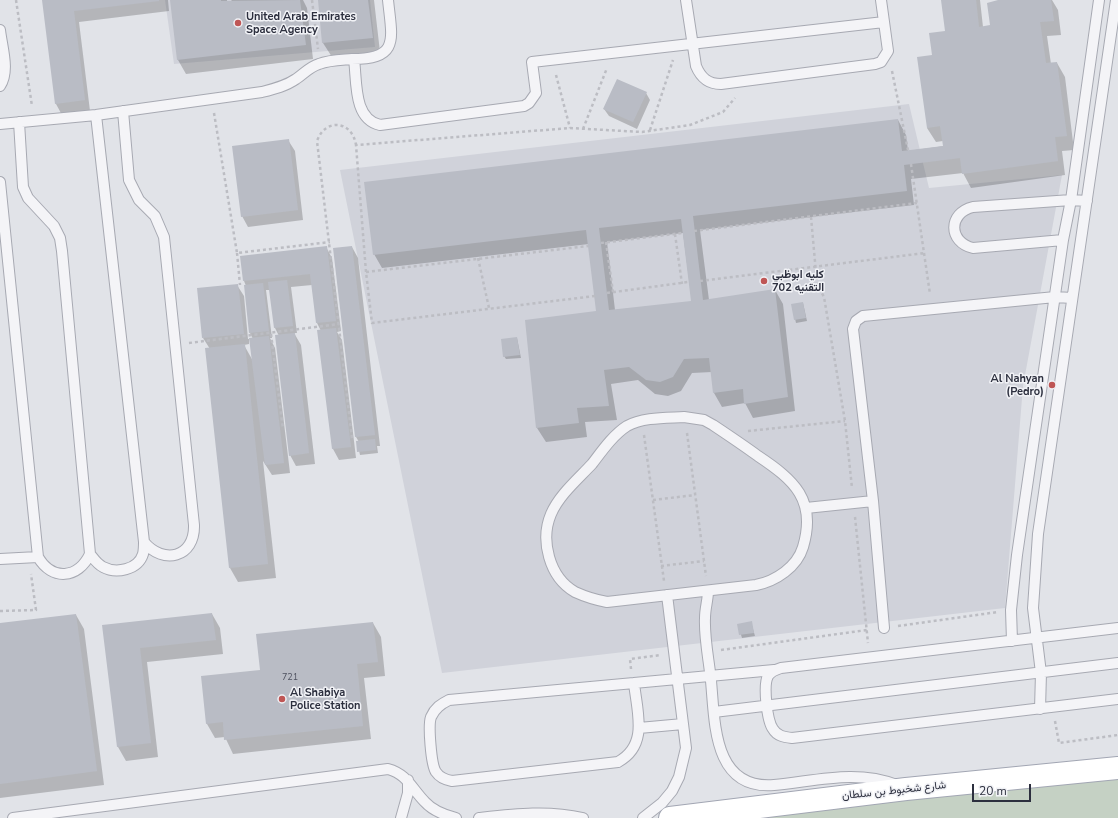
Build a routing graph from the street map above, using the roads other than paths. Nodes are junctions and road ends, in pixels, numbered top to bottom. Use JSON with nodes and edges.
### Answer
{"nodes":[{"id":1,"x":388,"y":0,"type":"edge"},
{"id":2,"x":686,"y":0,"type":"edge"},
{"id":3,"x":881,"y":0,"type":"edge"},
{"id":4,"x":1099,"y":0,"type":"edge"},
{"id":5,"x":1116,"y":0,"type":"edge"},
{"id":6,"x":884,"y":22,"type":"junction"},
{"id":7,"x":0,"y":30,"type":"edge"},
{"id":8,"x":693,"y":44,"type":"junction"},
{"id":9,"x":1093,"y":44,"type":"junction"},
{"id":10,"x":1110,"y":45,"type":"junction"},
{"id":11,"x":354,"y":60,"type":"junction"},
{"id":12,"x":0,"y":86,"type":"edge"},
{"id":13,"x":123,"y":110,"type":"junction"},
{"id":14,"x":96,"y":115,"type":"junction"},
{"id":15,"x":19,"y":122,"type":"junction"},
{"id":16,"x":0,"y":124,"type":"edge"},
{"id":17,"x":0,"y":183,"type":"edge"},
{"id":18,"x":1071,"y":200,"type":"junction"},
{"id":19,"x":1087,"y":201,"type":"junction"},
{"id":20,"x":1063,"y":240,"type":"junction"},
{"id":21,"x":1055,"y":297,"type":"junction"},
{"id":22,"x":1072,"y":298,"type":"junction"},
{"id":23,"x":873,"y":501,"type":"junction"},
{"id":24,"x":806,"y":508,"type":"junction"},
{"id":25,"x":1020,"y":532,"type":"junction"},
{"id":26,"x":1038,"y":534,"type":"junction"},
{"id":27,"x":144,"y":542,"type":"junction"},
{"id":28,"x":90,"y":554,"type":"junction"},
{"id":29,"x":34,"y":557,"type":"junction"},
{"id":30,"x":0,"y":559,"type":"edge"},
{"id":31,"x":708,"y":590,"type":"junction"},
{"id":32,"x":667,"y":595,"type":"junction"},
{"id":33,"x":884,"y":628,"type":"road end"},
{"id":34,"x":1118,"y":628,"type":"edge"},
{"id":35,"x":1035,"y":638,"type":"junction"},
{"id":36,"x":1012,"y":641,"type":"junction"},
{"id":37,"x":1118,"y":663,"type":"edge"},
{"id":38,"x":774,"y":670,"type":"junction"},
{"id":39,"x":1041,"y":673,"type":"junction"},
{"id":40,"x":710,"y":676,"type":"junction"},
{"id":41,"x":677,"y":679,"type":"junction"},
{"id":42,"x":634,"y":683,"type":"junction"},
{"id":43,"x":1118,"y":699,"type":"edge"},
{"id":44,"x":768,"y":706,"type":"junction"},
{"id":45,"x":1040,"y":709,"type":"junction"},
{"id":46,"x":714,"y":712,"type":"junction"},
{"id":47,"x":683,"y":724,"type":"junction"},
{"id":48,"x":639,"y":728,"type":"junction"},
{"id":49,"x":1118,"y":768,"type":"edge"},
{"id":50,"x":408,"y":780,"type":"junction"},
{"id":51,"x":906,"y":789,"type":"junction"},
{"id":52,"x":13,"y":818,"type":"edge"},
{"id":53,"x":401,"y":818,"type":"edge"},
{"id":54,"x":456,"y":818,"type":"edge"},
{"id":55,"x":479,"y":818,"type":"edge"},
{"id":56,"x":583,"y":818,"type":"edge"},
{"id":57,"x":643,"y":818,"type":"edge"},
{"id":58,"x":670,"y":818,"type":"edge"}],
"edges":[{"from":1,"to":11,"type":"lane"},
{"from":2,"to":8,"type":"lane"},
{"from":3,"to":6,"type":"lane"},
{"from":4,"to":9,"type":"lane"},
{"from":5,"to":10,"type":"lane"},
{"from":6,"to":8,"type":"lane"},
{"from":6,"to":8,"type":"lane"},
{"from":7,"to":12,"type":"lane"},
{"from":8,"to":11,"type":"lane"},
{"from":9,"to":10,"type":"lane"},
{"from":9,"to":18,"type":"lane"},
{"from":10,"to":19,"type":"lane"},
{"from":11,"to":13,"type":"lane"},
{"from":13,"to":14,"type":"lane"},
{"from":13,"to":27,"type":"lane"},
{"from":14,"to":15,"type":"lane"},
{"from":14,"to":27,"type":"lane"},
{"from":15,"to":16,"type":"lane"},
{"from":15,"to":28,"type":"lane"},
{"from":17,"to":29,"type":"lane"},
{"from":18,"to":19,"type":"lane"},
{"from":18,"to":20,"type":"lane"},
{"from":18,"to":20,"type":"lane"},
{"from":19,"to":22,"type":"lane"},
{"from":20,"to":21,"type":"lane"},
{"from":21,"to":22,"type":"lane"},
{"from":21,"to":23,"type":"lane"},
{"from":21,"to":25,"type":"lane"},
{"from":22,"to":26,"type":"lane"},
{"from":23,"to":24,"type":"lane"},
{"from":23,"to":33,"type":"lane"},
{"from":24,"to":31,"type":"lane"},
{"from":24,"to":32,"type":"lane"},
{"from":25,"to":26,"type":"lane"},
{"from":25,"to":36,"type":"lane"},
{"from":26,"to":35,"type":"lane"},
{"from":27,"to":28,"type":"lane"},
{"from":28,"to":29,"type":"lane"},
{"from":29,"to":30,"type":"lane"},
{"from":31,"to":32,"type":"lane"},
{"from":31,"to":40,"type":"lane"},
{"from":32,"to":41,"type":"lane"},
{"from":34,"to":35,"type":"lane"},
{"from":35,"to":36,"type":"lane"},
{"from":35,"to":39,"type":"lane"},
{"from":36,"to":38,"type":"lane"},
{"from":37,"to":39,"type":"lane"},
{"from":38,"to":40,"type":"lane"},
{"from":38,"to":44,"type":"lane"},
{"from":39,"to":44,"type":"lane"},
{"from":39,"to":45,"type":"lane"},
{"from":40,"to":41,"type":"lane"},
{"from":40,"to":46,"type":"lane"},
{"from":41,"to":42,"type":"lane"},
{"from":41,"to":47,"type":"lane"},
{"from":42,"to":48,"type":"lane"},
{"from":42,"to":48,"type":"lane"},
{"from":43,"to":45,"type":"lane"},
{"from":44,"to":45,"type":"lane"},
{"from":44,"to":46,"type":"lane"},
{"from":46,"to":51,"type":"lane"},
{"from":47,"to":48,"type":"lane"},
{"from":47,"to":57,"type":"lane"},
{"from":49,"to":51,"type":"main road","name":"شارع شخبوط بن سلطان"},
{"from":50,"to":52,"type":"lane"},
{"from":50,"to":53,"type":"lane"},
{"from":50,"to":54,"type":"lane"},
{"from":51,"to":58,"type":"main road","name":"شارع شخبوط بن سلطان"},
{"from":55,"to":56,"type":"lane"}]}
